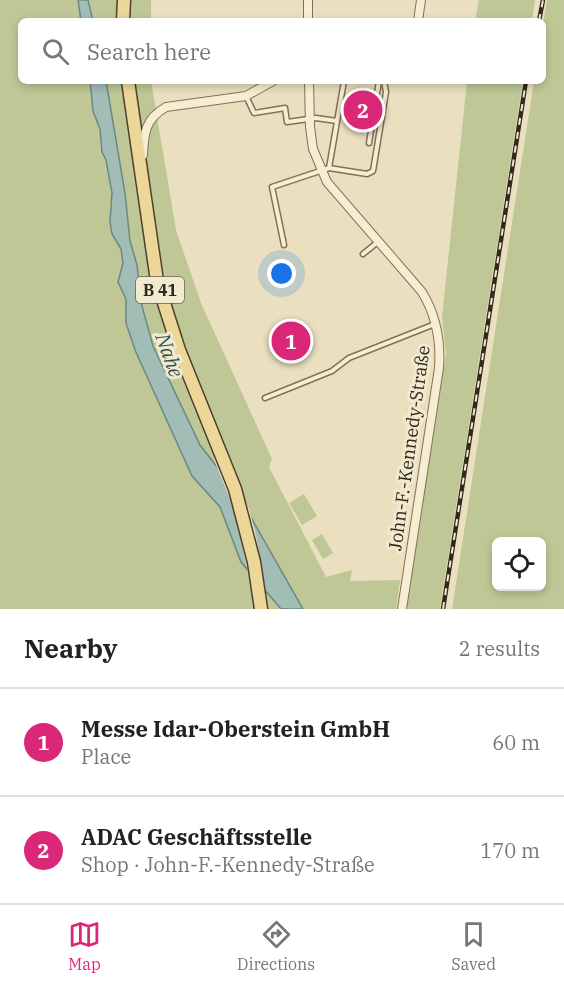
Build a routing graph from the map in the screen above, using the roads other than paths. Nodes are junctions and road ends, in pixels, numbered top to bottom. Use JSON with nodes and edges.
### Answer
{"nodes":[{"id":1,"x":124,"y":0,"type":"edge"},
{"id":2,"x":308,"y":0,"type":"edge"},
{"id":3,"x":421,"y":0,"type":"edge"},
{"id":4,"x":123,"y":18,"type":"edge"},
{"id":5,"x":308,"y":18,"type":"edge"},
{"id":6,"x":418,"y":18,"type":"edge"},
{"id":7,"x":128,"y":84,"type":"edge"},
{"id":8,"x":268,"y":84,"type":"edge"},
{"id":9,"x":309,"y":84,"type":"edge"},
{"id":10,"x":343,"y":84,"type":"edge"},
{"id":11,"x":379,"y":84,"type":"edge"},
{"id":12,"x":385,"y":84,"type":"edge"},
{"id":13,"x":246,"y":96,"type":"junction"},
{"id":14,"x":310,"y":118,"type":"junction"},
{"id":15,"x":337,"y":121,"type":"junction"},
{"id":16,"x":369,"y":143,"type":"dead end"},
{"id":17,"x":326,"y":170,"type":"junction"},
{"id":18,"x":143,"y":189,"type":"junction"},
{"id":19,"x":379,"y":241,"type":"junction"},
{"id":20,"x":284,"y":245,"type":"dead end"},
{"id":21,"x":363,"y":254,"type":"dead end"},
{"id":22,"x":436,"y":324,"type":"junction"},
{"id":23,"x":265,"y":398,"type":"dead end"},
{"id":24,"x":261,"y":606,"type":"edge"},
{"id":25,"x":402,"y":609,"type":"edge"}],
"edges":[{"from":1,"to":4,"type":"main road"},
{"from":2,"to":5,"type":"street"},
{"from":3,"to":6,"type":"street"},
{"from":7,"to":18,"type":"main road","number":"B 41"},
{"from":8,"to":13,"type":"street"},
{"from":9,"to":14,"type":"street","name":"John-F.-Kennedy-Straße"},
{"from":10,"to":15,"type":"lane"},
{"from":11,"to":16,"type":"lane"},
{"from":12,"to":17,"type":"lane"},
{"from":13,"to":14,"type":"lane"},
{"from":13,"to":18,"type":"street"},
{"from":14,"to":15,"type":"lane"},
{"from":14,"to":17,"type":"street","name":"John-F.-Kennedy-Straße"},
{"from":15,"to":17,"type":"lane"},
{"from":17,"to":19,"type":"street","name":"John-F.-Kennedy-Straße"},
{"from":17,"to":20,"type":"lane"},
{"from":18,"to":24,"type":"main road","number":"B 41"},
{"from":19,"to":21,"type":"lane"},
{"from":19,"to":22,"type":"street","name":"John-F.-Kennedy-Straße"},
{"from":22,"to":23,"type":"lane"},
{"from":22,"to":25,"type":"street","name":"John-F.-Kennedy-Straße"}]}
